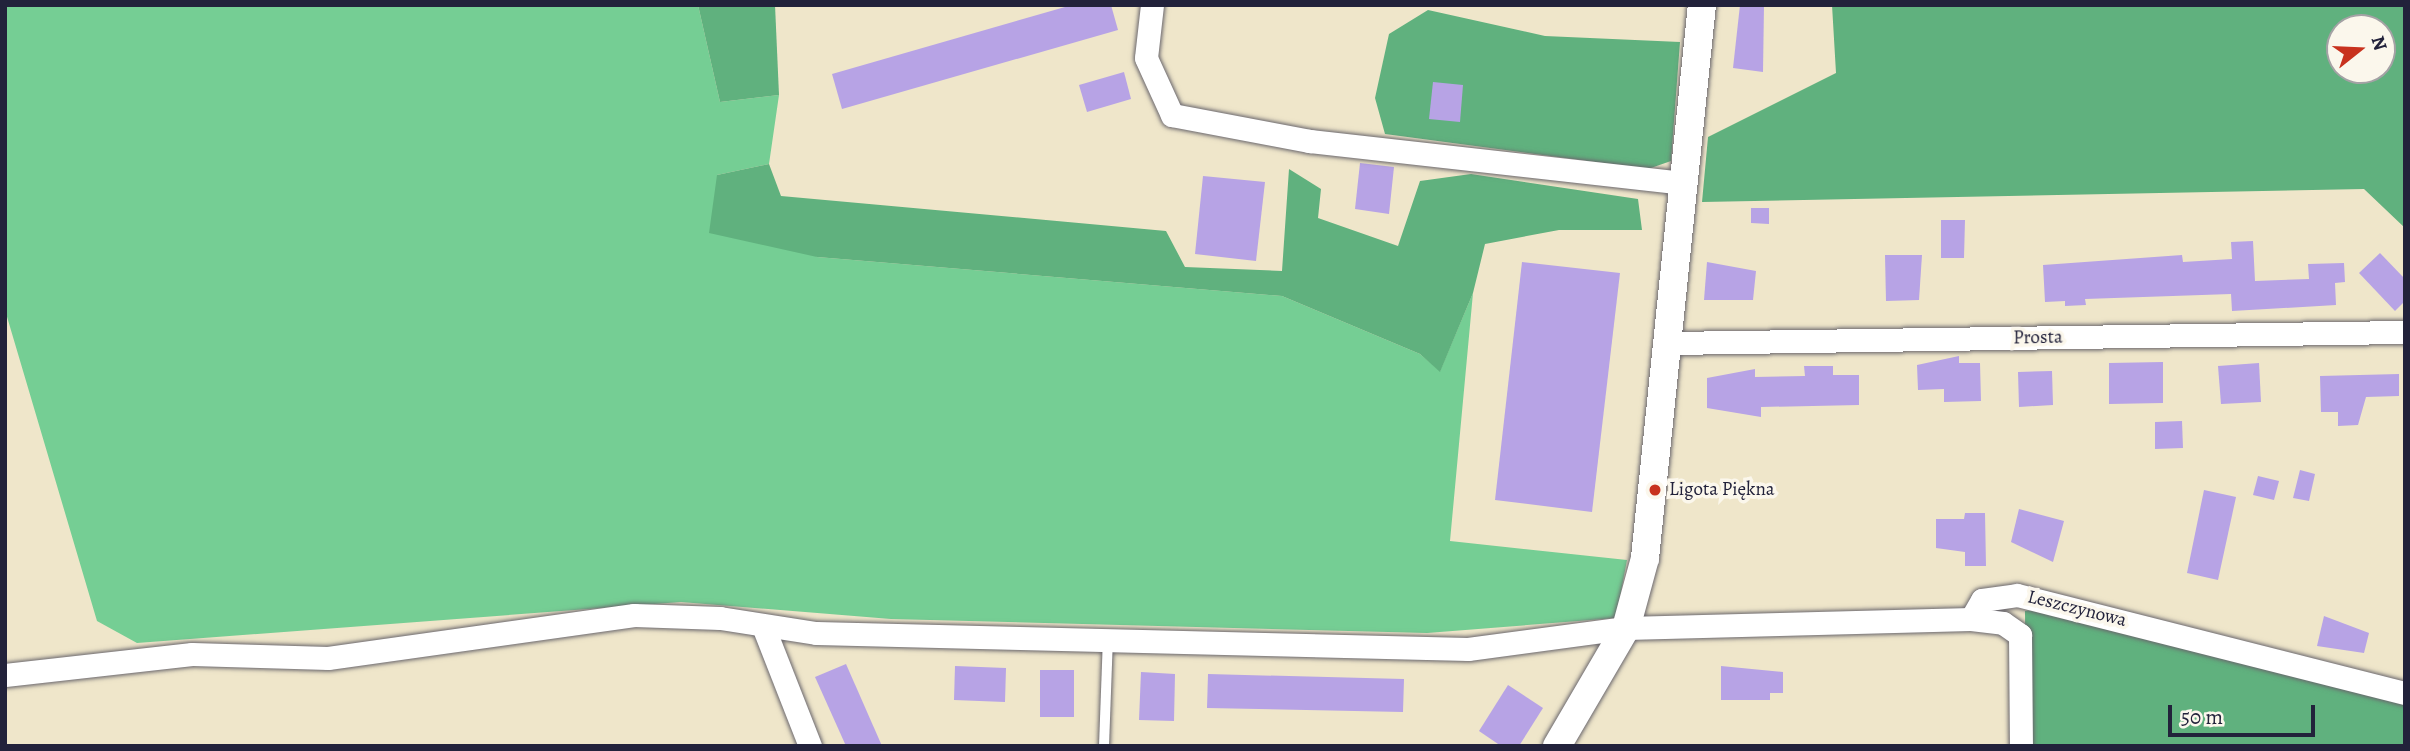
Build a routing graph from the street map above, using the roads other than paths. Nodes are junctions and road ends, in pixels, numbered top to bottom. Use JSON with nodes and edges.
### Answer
{"nodes":[{"id":1,"x":1152,"y":5,"type":"edge"},
{"id":2,"x":1702,"y":5,"type":"edge"},
{"id":3,"x":1685,"y":183,"type":"junction"},
{"id":4,"x":2405,"y":332,"type":"edge"},
{"id":5,"x":1670,"y":344,"type":"junction"},
{"id":6,"x":1971,"y":619,"type":"junction"},
{"id":7,"x":763,"y":625,"type":"junction"},
{"id":8,"x":1626,"y":628,"type":"junction"},
{"id":9,"x":1108,"y":638,"type":"junction"},
{"id":10,"x":5,"y":675,"type":"edge"},
{"id":11,"x":2405,"y":693,"type":"edge"},
{"id":12,"x":810,"y":746,"type":"edge"},
{"id":13,"x":1104,"y":746,"type":"edge"},
{"id":14,"x":1557,"y":746,"type":"edge"},
{"id":15,"x":2021,"y":746,"type":"edge"}],
"edges":[{"from":1,"to":3,"type":"street"},
{"from":2,"to":3,"type":"street"},
{"from":3,"to":5,"type":"street"},
{"from":4,"to":5,"type":"street","name":"Prosta"},
{"from":5,"to":8,"type":"street"},
{"from":6,"to":8,"type":"street"},
{"from":6,"to":11,"type":"street","name":"Leszczynowa"},
{"from":6,"to":15,"type":"street"},
{"from":7,"to":9,"type":"street"},
{"from":7,"to":10,"type":"street"},
{"from":7,"to":12,"type":"street"},
{"from":8,"to":9,"type":"street"},
{"from":8,"to":14,"type":"street"},
{"from":9,"to":13,"type":"lane"}]}
